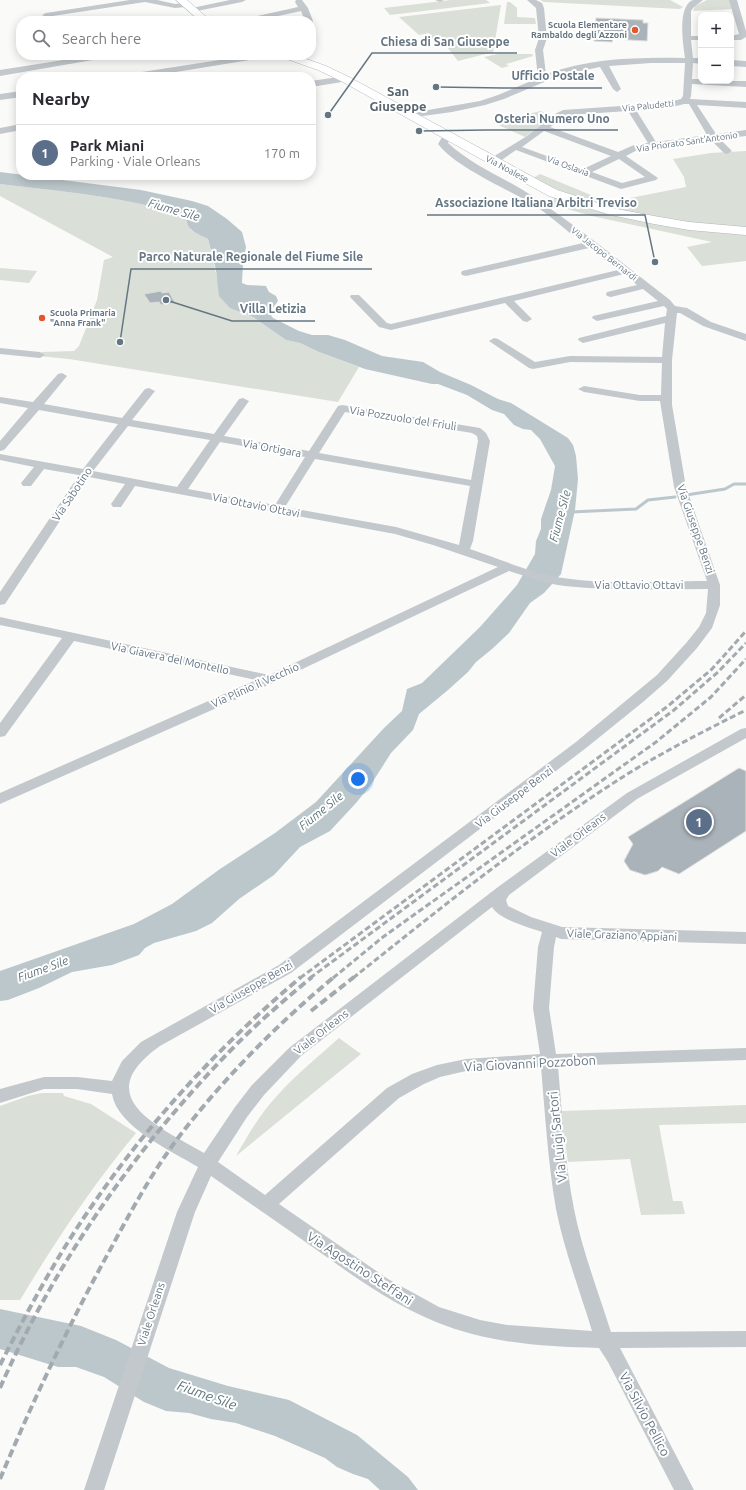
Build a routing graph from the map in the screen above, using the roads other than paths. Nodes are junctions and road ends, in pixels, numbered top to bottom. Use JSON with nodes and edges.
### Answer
{"nodes":[{"id":1,"x":145,"y":0,"type":"edge"},
{"id":2,"x":242,"y":0,"type":"edge"},
{"id":3,"x":298,"y":0,"type":"edge"},
{"id":4,"x":531,"y":0,"type":"edge"},
{"id":5,"x":700,"y":0,"type":"edge"},
{"id":6,"x":733,"y":0,"type":"edge"},
{"id":7,"x":187,"y":5,"type":"edge"},
{"id":8,"x":304,"y":8,"type":"junction"},
{"id":9,"x":46,"y":15,"type":"dead end"},
{"id":10,"x":200,"y":16,"type":"edge"},
{"id":11,"x":267,"y":16,"type":"edge"},
{"id":12,"x":307,"y":16,"type":"edge"},
{"id":13,"x":687,"y":38,"type":"junction"},
{"id":14,"x":698,"y":38,"type":"edge"},
{"id":15,"x":734,"y":38,"type":"edge"},
{"id":16,"x":79,"y":60,"type":"edge"},
{"id":17,"x":236,"y":60,"type":"edge"},
{"id":18,"x":299,"y":60,"type":"edge"},
{"id":19,"x":689,"y":60,"type":"junction"},
{"id":20,"x":698,"y":61,"type":"edge"},
{"id":21,"x":604,"y":63,"type":"junction"},
{"id":22,"x":734,"y":63,"type":"edge"},
{"id":23,"x":746,"y":64,"type":"edge"},
{"id":24,"x":161,"y":72,"type":"edge"},
{"id":25,"x":0,"y":73,"type":"edge"},
{"id":26,"x":345,"y":79,"type":"junction"},
{"id":27,"x":543,"y":80,"type":"junction"},
{"id":28,"x":688,"y":81,"type":"junction"},
{"id":29,"x":316,"y":83,"type":"edge"},
{"id":30,"x":746,"y":84,"type":"edge"},
{"id":31,"x":617,"y":89,"type":"dead end"},
{"id":32,"x":16,"y":95,"type":"edge"},
{"id":33,"x":0,"y":98,"type":"edge"},
{"id":34,"x":688,"y":102,"type":"junction"},
{"id":35,"x":746,"y":105,"type":"edge"},
{"id":36,"x":631,"y":109,"type":"junction"},
{"id":37,"x":411,"y":116,"type":"junction"},
{"id":38,"x":544,"y":128,"type":"junction"},
{"id":39,"x":16,"y":129,"type":"edge"},
{"id":40,"x":0,"y":131,"type":"edge"},
{"id":41,"x":746,"y":133,"type":"edge"},
{"id":42,"x":447,"y":136,"type":"junction"},
{"id":43,"x":713,"y":137,"type":"junction"},
{"id":44,"x":654,"y":145,"type":"junction"},
{"id":45,"x":515,"y":147,"type":"junction"},
{"id":46,"x":473,"y":151,"type":"junction"},
{"id":47,"x":727,"y":151,"type":"dead end"},
{"id":48,"x":620,"y":156,"type":"junction"},
{"id":49,"x":460,"y":157,"type":"junction"},
{"id":50,"x":498,"y":165,"type":"junction"},
{"id":51,"x":584,"y":172,"type":"junction"},
{"id":52,"x":746,"y":231,"type":"edge"},
{"id":53,"x":591,"y":244,"type":"junction"},
{"id":54,"x":625,"y":271,"type":"junction"},
{"id":55,"x":466,"y":273,"type":"dead end"},
{"id":56,"x":645,"y":286,"type":"junction"},
{"id":57,"x":611,"y":294,"type":"dead end"},
{"id":58,"x":355,"y":297,"type":"dead end"},
{"id":59,"x":507,"y":299,"type":"junction"},
{"id":60,"x":670,"y":310,"type":"junction"},
{"id":61,"x":597,"y":318,"type":"dead end"},
{"id":62,"x":527,"y":319,"type":"dead end"},
{"id":63,"x":746,"y":338,"type":"edge"},
{"id":64,"x":583,"y":340,"type":"dead end"},
{"id":65,"x":494,"y":342,"type":"dead end"},
{"id":66,"x":0,"y":351,"type":"edge"},
{"id":67,"x":40,"y":355,"type":"dead end"},
{"id":68,"x":667,"y":360,"type":"junction"},
{"id":69,"x":62,"y":376,"type":"dead end"},
{"id":70,"x":584,"y":389,"type":"dead end"},
{"id":71,"x":149,"y":391,"type":"dead end"},
{"id":72,"x":666,"y":398,"type":"junction"},
{"id":73,"x":0,"y":400,"type":"edge"},
{"id":74,"x":243,"y":401,"type":"dead end"},
{"id":75,"x":34,"y":406,"type":"junction"},
{"id":76,"x":124,"y":422,"type":"junction"},
{"id":77,"x":215,"y":438,"type":"junction"},
{"id":78,"x":0,"y":448,"type":"edge"},
{"id":79,"x":312,"y":455,"type":"junction"},
{"id":80,"x":0,"y":458,"type":"edge"},
{"id":81,"x":41,"y":465,"type":"junction"},
{"id":82,"x":86,"y":474,"type":"junction"},
{"id":83,"x":132,"y":482,"type":"junction"},
{"id":84,"x":27,"y":483,"type":"dead end"},
{"id":85,"x":476,"y":484,"type":"junction"},
{"id":86,"x":180,"y":491,"type":"junction"},
{"id":87,"x":116,"y":504,"type":"dead end"},
{"id":88,"x":278,"y":509,"type":"junction"},
{"id":89,"x":463,"y":551,"type":"junction"},
{"id":90,"x":514,"y":568,"type":"junction"},
{"id":91,"x":714,"y":585,"type":"junction"},
{"id":92,"x":0,"y":602,"type":"edge"},
{"id":93,"x":0,"y":621,"type":"edge"},
{"id":94,"x":70,"y":637,"type":"junction"},
{"id":95,"x":270,"y":679,"type":"junction"},
{"id":96,"x":746,"y":732,"type":"edge"},
{"id":97,"x":0,"y":733,"type":"edge"},
{"id":98,"x":0,"y":799,"type":"edge"},
{"id":99,"x":503,"y":892,"type":"junction"},
{"id":100,"x":503,"y":910,"type":"junction"},
{"id":101,"x":470,"y":918,"type":"junction"},
{"id":102,"x":550,"y":930,"type":"junction"},
{"id":103,"x":746,"y":938,"type":"edge"},
{"id":104,"x":746,"y":1054,"type":"edge"},
{"id":105,"x":549,"y":1060,"type":"junction"},
{"id":106,"x":120,"y":1088,"type":"junction"},
{"id":107,"x":0,"y":1096,"type":"edge"},
{"id":108,"x":207,"y":1164,"type":"junction"},
{"id":109,"x":266,"y":1205,"type":"junction"},
{"id":110,"x":746,"y":1339,"type":"edge"},
{"id":111,"x":604,"y":1340,"type":"junction"},
{"id":112,"x":94,"y":1490,"type":"edge"},
{"id":113,"x":684,"y":1490,"type":"edge"}],
"edges":[{"from":1,"to":7,"type":"street"},
{"from":1,"to":9,"type":"street"},
{"from":2,"to":7,"type":"street"},
{"from":3,"to":8,"type":"street"},
{"from":4,"to":27,"type":"street"},
{"from":5,"to":13,"type":"street","name":"Via Paludetti"},
{"from":6,"to":15,"type":"street"},
{"from":7,"to":10,"type":"main road"},
{"from":8,"to":11,"type":"street"},
{"from":8,"to":12,"type":"street"},
{"from":13,"to":14,"type":"street"},
{"from":13,"to":19,"type":"street","name":"Via Paludetti"},
{"from":16,"to":25,"type":"street"},
{"from":17,"to":24,"type":"street"},
{"from":18,"to":26,"type":"main road","name":"Via Noalese"},
{"from":19,"to":20,"type":"street"},
{"from":19,"to":21,"type":"street"},
{"from":19,"to":28,"type":"street","name":"Via Paludetti"},
{"from":21,"to":27,"type":"street"},
{"from":21,"to":31,"type":"street"},
{"from":22,"to":23,"type":"street"},
{"from":26,"to":29,"type":"street"},
{"from":26,"to":37,"type":"main road","name":"Via Noalese"},
{"from":27,"to":37,"type":"street"},
{"from":28,"to":30,"type":"street"},
{"from":28,"to":34,"type":"street","name":"Via Paludetti"},
{"from":32,"to":33,"type":"street"},
{"from":34,"to":35,"type":"street"},
{"from":34,"to":36,"type":"street","name":"Via Paludetti"},
{"from":34,"to":43,"type":"street"},
{"from":36,"to":38,"type":"street","name":"Via Paludetti"},
{"from":36,"to":44,"type":"street"},
{"from":37,"to":42,"type":"main road","name":"Via Noalese"},
{"from":38,"to":45,"type":"street","name":"Via Paludetti"},
{"from":38,"to":48,"type":"street"},
{"from":39,"to":40,"type":"street"},
{"from":41,"to":43,"type":"street","name":"Via Priorato Sant'Antonio"},
{"from":42,"to":46,"type":"main road","name":"Via Noalese"},
{"from":42,"to":49,"type":"street","name":"Via Jacopo Bernardi"},
{"from":43,"to":44,"type":"street","name":"Via Priorato Sant'Antonio"},
{"from":43,"to":47,"type":"street"},
{"from":44,"to":48,"type":"street","name":"Via Priorato Sant'Antonio"},
{"from":45,"to":50,"type":"street","name":"Via Paludetti"},
{"from":45,"to":51,"type":"street","name":"Via Oslavia"},
{"from":46,"to":49,"type":"street"},
{"from":46,"to":50,"type":"main road","name":"Via Noalese"},
{"from":48,"to":51,"type":"street","name":"Via Priorato Sant'Antonio"},
{"from":48,"to":51,"type":"street","name":"Via Oslavia"},
{"from":49,"to":53,"type":"street","name":"Via Jacopo Bernardi"},
{"from":50,"to":52,"type":"main road","name":"Via Noalese"},
{"from":53,"to":54,"type":"street","name":"Via Jacopo Bernardi"},
{"from":53,"to":55,"type":"street"},
{"from":54,"to":56,"type":"street","name":"Via Jacopo Bernardi"},
{"from":54,"to":59,"type":"street"},
{"from":56,"to":57,"type":"street","name":"Via Jacopo Bernardi"},
{"from":56,"to":60,"type":"street","name":"Via Jacopo Bernardi"},
{"from":58,"to":59,"type":"street"},
{"from":59,"to":62,"type":"street"},
{"from":60,"to":61,"type":"street","name":"Via Jacopo Bernardi"},
{"from":60,"to":63,"type":"street","name":"Via Jacopo Bernardi"},
{"from":60,"to":64,"type":"street"},
{"from":60,"to":68,"type":"street","name":"Via Giuseppe Benzi"},
{"from":65,"to":68,"type":"street"},
{"from":66,"to":67,"type":"street"},
{"from":68,"to":72,"type":"street","name":"Via Giuseppe Benzi"},
{"from":69,"to":75,"type":"street"},
{"from":70,"to":72,"type":"street"},
{"from":71,"to":76,"type":"street","name":"Via Sabotino"},
{"from":72,"to":91,"type":"street","name":"Via Giuseppe Benzi"},
{"from":73,"to":75,"type":"street","name":"Via Ortigara"},
{"from":74,"to":77,"type":"street"},
{"from":75,"to":76,"type":"street","name":"Via Ortigara"},
{"from":75,"to":78,"type":"street"},
{"from":76,"to":77,"type":"street","name":"Via Ortigara"},
{"from":76,"to":82,"type":"street","name":"Via Sabotino"},
{"from":77,"to":79,"type":"street","name":"Via Ortigara"},
{"from":77,"to":86,"type":"street"},
{"from":79,"to":85,"type":"street","name":"Via Ortigara"},
{"from":79,"to":85,"type":"street","name":"Via Pozzuolo del Friuli"},
{"from":79,"to":88,"type":"street","name":"Via Pozzuolo del Friuli"},
{"from":80,"to":81,"type":"street","name":"Via Ottavio Ottavi"},
{"from":81,"to":82,"type":"street","name":"Via Ottavio Ottavi"},
{"from":81,"to":84,"type":"street"},
{"from":82,"to":83,"type":"street","name":"Via Ottavio Ottavi"},
{"from":82,"to":92,"type":"street","name":"Via Sabotino"},
{"from":83,"to":86,"type":"street","name":"Via Ottavio Ottavi"},
{"from":83,"to":87,"type":"street"},
{"from":85,"to":89,"type":"street"},
{"from":86,"to":88,"type":"street","name":"Via Ottavio Ottavi"},
{"from":88,"to":89,"type":"street","name":"Via Ottavio Ottavi"},
{"from":89,"to":90,"type":"street","name":"Via Ottavio Ottavi"},
{"from":90,"to":91,"type":"street","name":"Via Ottavio Ottavi"},
{"from":90,"to":95,"type":"street","name":"Via Plinio il Vecchio"},
{"from":91,"to":106,"type":"street","name":"Via Giuseppe Benzi"},
{"from":93,"to":94,"type":"street","name":"Via Giavera del Montello"},
{"from":94,"to":95,"type":"street","name":"Via Giavera del Montello"},
{"from":94,"to":97,"type":"street"},
{"from":95,"to":98,"type":"street","name":"Via Plinio il Vecchio"},
{"from":96,"to":99,"type":"street","name":"Viale Orleans"},
{"from":99,"to":100,"type":"street"},
{"from":99,"to":101,"type":"street","name":"Viale Orleans"},
{"from":100,"to":101,"type":"street","name":"Viale Graziano Appiani"},
{"from":100,"to":102,"type":"street","name":"Viale Graziano Appiani"},
{"from":101,"to":108,"type":"street","name":"Viale Orleans"},
{"from":102,"to":103,"type":"street","name":"Viale Graziano Appiani"},
{"from":102,"to":105,"type":"street","name":"Via Luigi Sartori"},
{"from":104,"to":105,"type":"street","name":"Via Giovanni Pozzobon"},
{"from":105,"to":109,"type":"street","name":"Via Giovanni Pozzobon"},
{"from":105,"to":111,"type":"street","name":"Via Luigi Sartori"},
{"from":106,"to":107,"type":"street"},
{"from":106,"to":108,"type":"street"},
{"from":108,"to":109,"type":"street","name":"Via Agostino Steffani"},
{"from":108,"to":112,"type":"street","name":"Viale Orleans"},
{"from":109,"to":111,"type":"street","name":"Via Agostino Steffani"},
{"from":110,"to":111,"type":"street","name":"Via Agostino Steffani"},
{"from":111,"to":113,"type":"street","name":"Via Silvio Pellico"}]}
